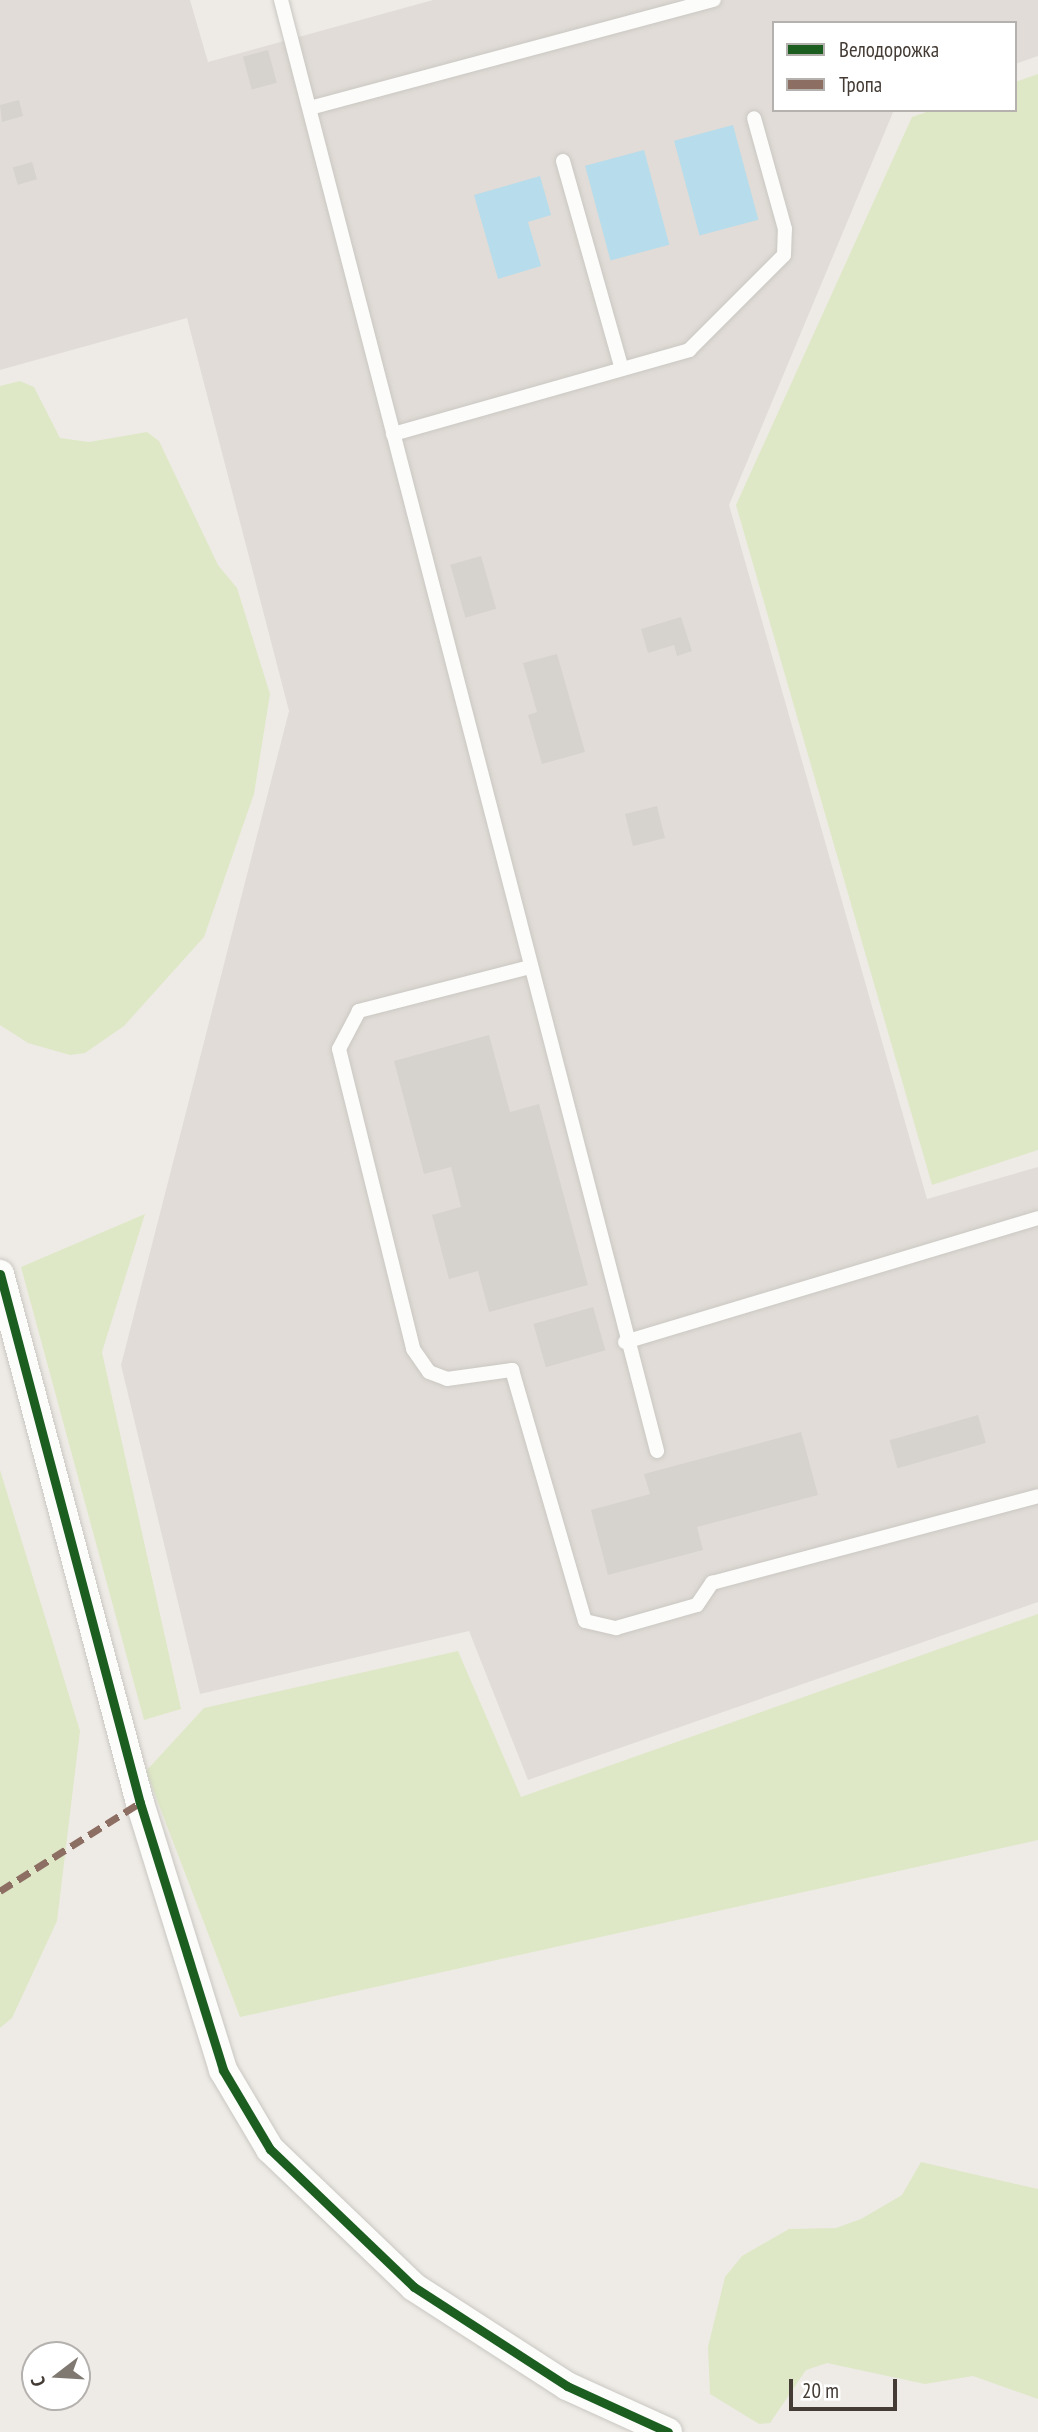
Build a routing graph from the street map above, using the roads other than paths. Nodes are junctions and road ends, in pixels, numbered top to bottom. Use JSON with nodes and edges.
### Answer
{"nodes":[{"id":1,"x":281,"y":0,"type":"edge"},
{"id":2,"x":714,"y":0,"type":"edge"},
{"id":3,"x":310,"y":108,"type":"junction"},
{"id":4,"x":754,"y":118,"type":"dead end"},
{"id":5,"x":563,"y":161,"type":"dead end"},
{"id":6,"x":622,"y":369,"type":"junction"},
{"id":7,"x":393,"y":434,"type":"junction"},
{"id":8,"x":530,"y":967,"type":"junction"},
{"id":9,"x":1038,"y":1218,"type":"edge"},
{"id":10,"x":0,"y":1274,"type":"edge"},
{"id":11,"x":625,"y":1342,"type":"junction"},
{"id":12,"x":657,"y":1451,"type":"dead end"},
{"id":13,"x":1038,"y":1496,"type":"edge"},
{"id":14,"x":668,"y":2432,"type":"edge"}],
"edges":[{"from":1,"to":3,"type":"lane"},
{"from":2,"to":3,"type":"lane"},
{"from":3,"to":7,"type":"lane"},
{"from":4,"to":6,"type":"lane"},
{"from":5,"to":6,"type":"lane"},
{"from":6,"to":7,"type":"lane"},
{"from":7,"to":8,"type":"lane"},
{"from":8,"to":11,"type":"lane"},
{"from":8,"to":13,"type":"lane"},
{"from":9,"to":11,"type":"lane"},
{"from":10,"to":14,"type":"street"},
{"from":11,"to":12,"type":"lane"}]}
